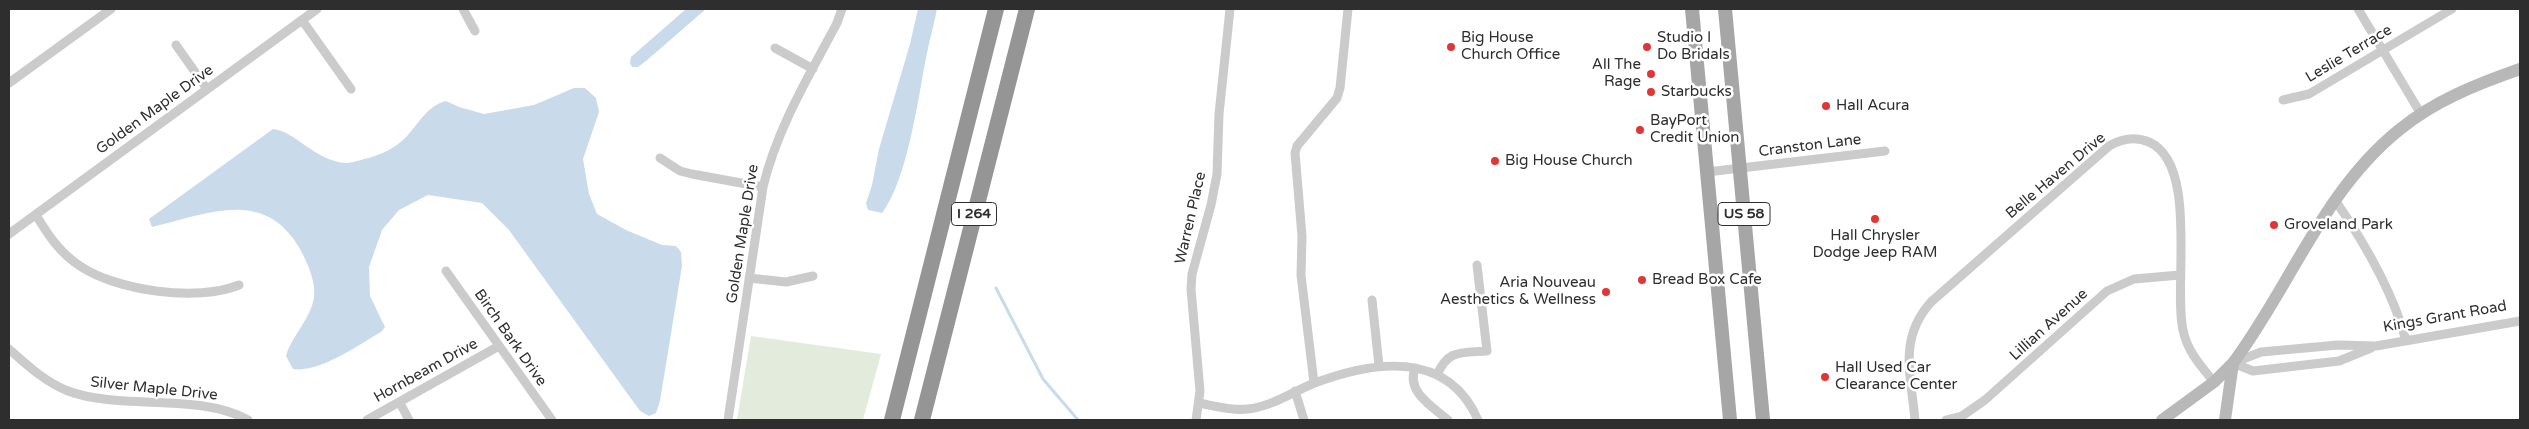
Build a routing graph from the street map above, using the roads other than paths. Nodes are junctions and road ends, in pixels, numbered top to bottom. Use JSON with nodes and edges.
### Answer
{"nodes":[{"id":1,"x":111,"y":9,"type":"edge"},
{"id":2,"x":317,"y":9,"type":"edge"},
{"id":3,"x":463,"y":9,"type":"edge"},
{"id":4,"x":842,"y":9,"type":"edge"},
{"id":5,"x":996,"y":9,"type":"edge"},
{"id":6,"x":1026,"y":9,"type":"edge"},
{"id":7,"x":1230,"y":9,"type":"edge"},
{"id":8,"x":1348,"y":9,"type":"edge"},
{"id":9,"x":1692,"y":9,"type":"edge"},
{"id":10,"x":1726,"y":9,"type":"edge"},
{"id":11,"x":2358,"y":9,"type":"edge"},
{"id":12,"x":2452,"y":9,"type":"edge"},
{"id":13,"x":302,"y":20,"type":"junction"},
{"id":14,"x":475,"y":31,"type":"dead end"},
{"id":15,"x":176,"y":45,"type":"dead end"},
{"id":16,"x":775,"y":48,"type":"dead end"},
{"id":17,"x":2383,"y":50,"type":"junction"},
{"id":18,"x":812,"y":69,"type":"junction"},
{"id":19,"x":2520,"y":70,"type":"edge"},
{"id":20,"x":9,"y":83,"type":"edge"},
{"id":21,"x":351,"y":88,"type":"dead end"},
{"id":22,"x":207,"y":89,"type":"junction"},
{"id":23,"x":2283,"y":100,"type":"dead end"},
{"id":24,"x":2421,"y":114,"type":"junction"},
{"id":25,"x":1885,"y":151,"type":"dead end"},
{"id":26,"x":660,"y":158,"type":"dead end"},
{"id":27,"x":1741,"y":168,"type":"junction"},
{"id":28,"x":1708,"y":172,"type":"junction"},
{"id":29,"x":763,"y":187,"type":"junction"},
{"id":30,"x":2335,"y":200,"type":"junction"},
{"id":31,"x":36,"y":215,"type":"junction"},
{"id":32,"x":9,"y":234,"type":"edge"},
{"id":33,"x":1477,"y":265,"type":"dead end"},
{"id":34,"x":446,"y":271,"type":"dead end"},
{"id":35,"x":2180,"y":274,"type":"junction"},
{"id":36,"x":813,"y":276,"type":"dead end"},
{"id":37,"x":749,"y":278,"type":"junction"},
{"id":38,"x":239,"y":285,"type":"dead end"},
{"id":39,"x":1372,"y":300,"type":"dead end"},
{"id":40,"x":2520,"y":321,"type":"edge"},
{"id":41,"x":2406,"y":341,"type":"junction"},
{"id":42,"x":499,"y":346,"type":"junction"},
{"id":43,"x":2376,"y":346,"type":"junction"},
{"id":44,"x":9,"y":349,"type":"edge"},
{"id":45,"x":2233,"y":363,"type":"junction"},
{"id":46,"x":1379,"y":366,"type":"junction"},
{"id":47,"x":1415,"y":368,"type":"junction"},
{"id":48,"x":1437,"y":375,"type":"junction"},
{"id":49,"x":2214,"y":382,"type":"junction"},
{"id":50,"x":1314,"y":383,"type":"junction"},
{"id":51,"x":1295,"y":391,"type":"junction"},
{"id":52,"x":400,"y":402,"type":"junction"},
{"id":53,"x":1199,"y":403,"type":"junction"},
{"id":54,"x":248,"y":420,"type":"edge"},
{"id":55,"x":367,"y":420,"type":"edge"},
{"id":56,"x":409,"y":420,"type":"edge"},
{"id":57,"x":552,"y":420,"type":"edge"},
{"id":58,"x":728,"y":420,"type":"edge"},
{"id":59,"x":892,"y":420,"type":"edge"},
{"id":60,"x":922,"y":420,"type":"edge"},
{"id":61,"x":1196,"y":420,"type":"edge"},
{"id":62,"x":1304,"y":420,"type":"edge"},
{"id":63,"x":1448,"y":420,"type":"edge"},
{"id":64,"x":1478,"y":420,"type":"edge"},
{"id":65,"x":1730,"y":420,"type":"edge"},
{"id":66,"x":1763,"y":420,"type":"edge"},
{"id":67,"x":1915,"y":420,"type":"edge"},
{"id":68,"x":1946,"y":420,"type":"edge"},
{"id":69,"x":2162,"y":420,"type":"edge"},
{"id":70,"x":2225,"y":420,"type":"edge"}],
"edges":[{"from":1,"to":20,"type":"street"},
{"from":2,"to":13,"type":"street","name":"Golden Maple Drive"},
{"from":3,"to":14,"type":"street"},
{"from":4,"to":18,"type":"street","name":"Golden Maple Drive"},
{"from":5,"to":59,"type":"highway","number":"I 264"},
{"from":6,"to":60,"type":"highway","number":"I 264"},
{"from":7,"to":53,"type":"street","name":"Warren Place"},
{"from":8,"to":50,"type":"street"},
{"from":9,"to":28,"type":"main road","number":"US 58"},
{"from":10,"to":27,"type":"main road","number":"US 58"},
{"from":11,"to":17,"type":"street"},
{"from":12,"to":17,"type":"street","name":"Leslie Terrace"},
{"from":13,"to":21,"type":"street"},
{"from":13,"to":22,"type":"street","name":"Golden Maple Drive"},
{"from":15,"to":22,"type":"street"},
{"from":16,"to":18,"type":"street"},
{"from":17,"to":23,"type":"street","name":"Leslie Terrace"},
{"from":17,"to":24,"type":"street"},
{"from":18,"to":29,"type":"street","name":"Golden Maple Drive"},
{"from":19,"to":24,"type":"street"},
{"from":22,"to":31,"type":"street","name":"Golden Maple Drive"},
{"from":24,"to":30,"type":"street"},
{"from":25,"to":27,"type":"street","name":"Cranston Lane"},
{"from":26,"to":29,"type":"street"},
{"from":27,"to":28,"type":"street","name":"Cranston Lane"},
{"from":27,"to":66,"type":"main road","number":"US 58"},
{"from":28,"to":65,"type":"main road","number":"US 58"},
{"from":29,"to":37,"type":"street","name":"Golden Maple Drive"},
{"from":30,"to":41,"type":"street"},
{"from":30,"to":45,"type":"street"},
{"from":31,"to":32,"type":"street","name":"Golden Maple Drive"},
{"from":31,"to":38,"type":"street"},
{"from":33,"to":48,"type":"street"},
{"from":34,"to":42,"type":"street","name":"Birch Bark Drive"},
{"from":35,"to":49,"type":"street","name":"Belle Haven Drive"},
{"from":35,"to":67,"type":"street","name":"Belle Haven Drive"},
{"from":35,"to":68,"type":"street","name":"Lillian Avenue"},
{"from":36,"to":37,"type":"street"},
{"from":37,"to":58,"type":"street","name":"Golden Maple Drive"},
{"from":39,"to":46,"type":"street"},
{"from":40,"to":41,"type":"street","name":"Kings Grant Road"},
{"from":41,"to":43,"type":"street","name":"Kings Grant Road"},
{"from":42,"to":52,"type":"street","name":"Hornbeam Drive"},
{"from":42,"to":57,"type":"street","name":"Birch Bark Drive"},
{"from":43,"to":45,"type":"street","name":"Kings Grant Road"},
{"from":43,"to":45,"type":"street","name":"Kings Grant Road"},
{"from":44,"to":54,"type":"street","name":"Silver Maple Drive"},
{"from":45,"to":49,"type":"street","name":"Kings Grant Road"},
{"from":45,"to":70,"type":"street"},
{"from":46,"to":47,"type":"street"},
{"from":46,"to":50,"type":"street"},
{"from":47,"to":48,"type":"street"},
{"from":47,"to":63,"type":"street"},
{"from":48,"to":64,"type":"street"},
{"from":49,"to":69,"type":"street","name":"Kings Grant Road"},
{"from":50,"to":51,"type":"street"},
{"from":51,"to":53,"type":"street"},
{"from":51,"to":62,"type":"street"},
{"from":52,"to":55,"type":"street","name":"Hornbeam Drive"},
{"from":52,"to":56,"type":"street"},
{"from":53,"to":61,"type":"street","name":"Warren Place"}]}
